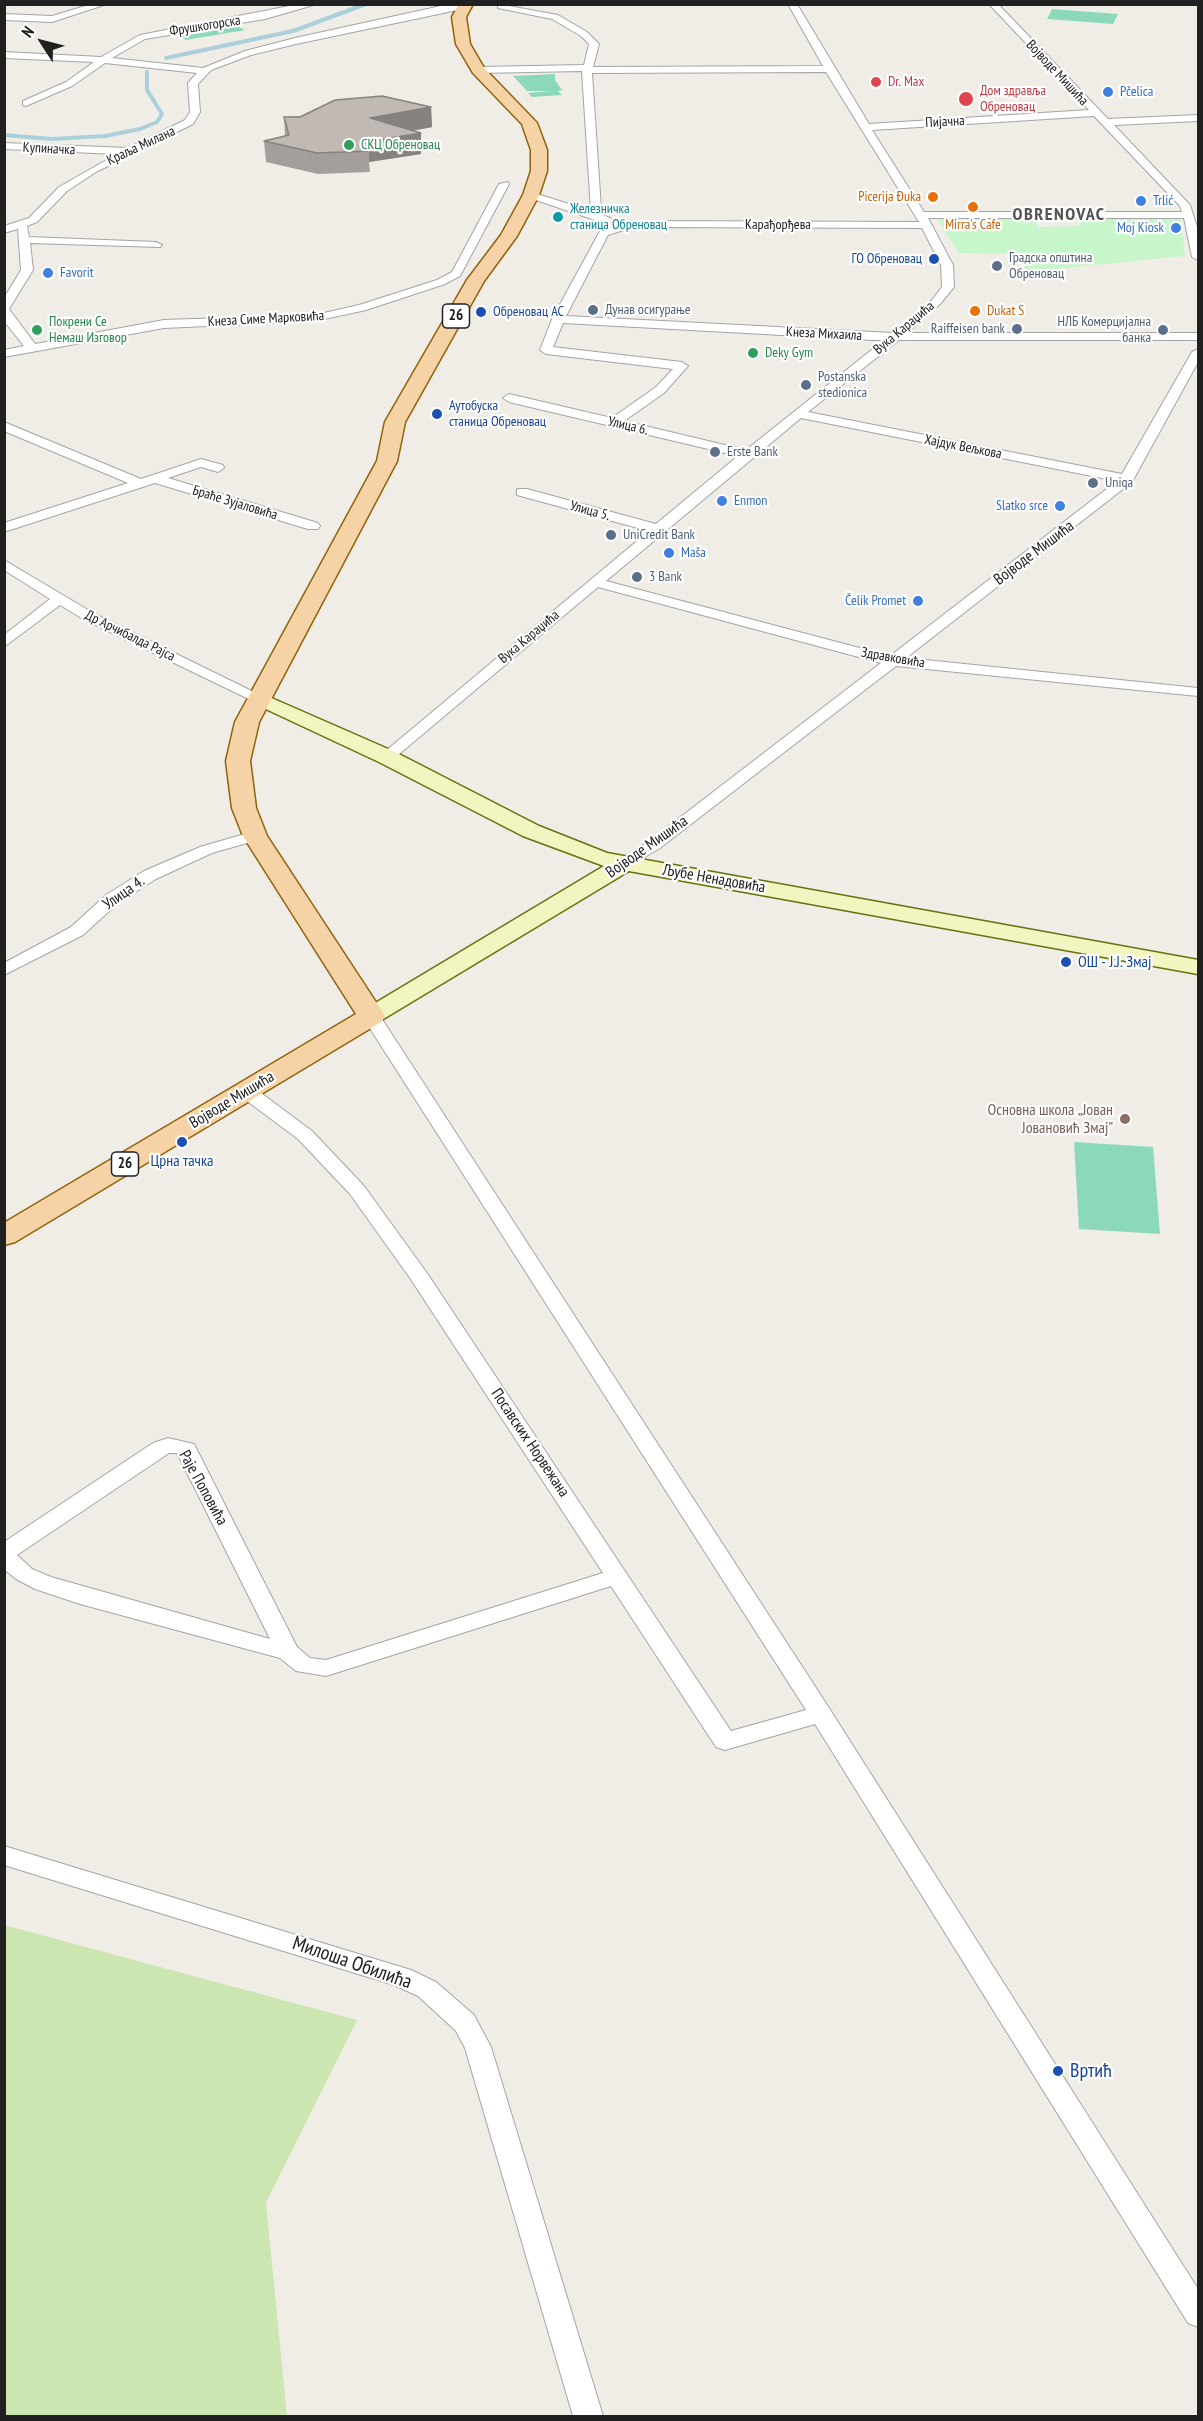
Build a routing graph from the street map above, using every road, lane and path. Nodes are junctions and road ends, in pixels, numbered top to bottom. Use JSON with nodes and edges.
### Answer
{"nodes":[{"id":1,"x":39,"y":4,"type":"edge"},
{"id":2,"x":103,"y":4,"type":"edge"},
{"id":3,"x":313,"y":4,"type":"edge"},
{"id":4,"x":792,"y":4,"type":"edge"},
{"id":5,"x":993,"y":4,"type":"edge"},
{"id":6,"x":464,"y":6,"type":"edge"},
{"id":7,"x":501,"y":6,"type":"dead end"},
{"id":8,"x":4,"y":17,"type":"edge"},
{"id":9,"x":21,"y":18,"type":"junction"},
{"id":10,"x":4,"y":29,"type":"edge"},
{"id":11,"x":4,"y":55,"type":"edge"},
{"id":12,"x":103,"y":60,"type":"junction"},
{"id":13,"x":588,"y":69,"type":"junction"},
{"id":14,"x":829,"y":69,"type":"junction"},
{"id":15,"x":478,"y":70,"type":"junction"},
{"id":16,"x":203,"y":71,"type":"junction"},
{"id":17,"x":26,"y":103,"type":"junction"},
{"id":18,"x":1095,"y":113,"type":"junction"},
{"id":19,"x":1198,"y":118,"type":"edge"},
{"id":20,"x":1103,"y":122,"type":"junction"},
{"id":21,"x":866,"y":127,"type":"junction"},
{"id":22,"x":4,"y":146,"type":"edge"},
{"id":23,"x":129,"y":151,"type":"junction"},
{"id":24,"x":504,"y":184,"type":"dead end"},
{"id":25,"x":596,"y":198,"type":"junction"},
{"id":26,"x":528,"y":202,"type":"junction"},
{"id":27,"x":559,"y":204,"type":"junction"},
{"id":28,"x":570,"y":208,"type":"junction"},
{"id":29,"x":1067,"y":214,"type":"junction"},
{"id":30,"x":1189,"y":215,"type":"junction"},
{"id":31,"x":599,"y":218,"type":"junction"},
{"id":32,"x":922,"y":220,"type":"junction"},
{"id":33,"x":632,"y":224,"type":"junction"},
{"id":34,"x":22,"y":225,"type":"junction"},
{"id":35,"x":1070,"y":227,"type":"dead end"},
{"id":36,"x":4,"y":230,"type":"edge"},
{"id":37,"x":611,"y":230,"type":"junction"},
{"id":38,"x":25,"y":240,"type":"junction"},
{"id":39,"x":156,"y":245,"type":"dead end"},
{"id":40,"x":1198,"y":258,"type":"edge"},
{"id":41,"x":4,"y":310,"type":"edge"},
{"id":42,"x":558,"y":319,"type":"junction"},
{"id":43,"x":896,"y":336,"type":"junction"},
{"id":44,"x":1198,"y":337,"type":"edge"},
{"id":45,"x":32,"y":348,"type":"junction"},
{"id":46,"x":1198,"y":352,"type":"edge"},
{"id":47,"x":4,"y":354,"type":"edge"},
{"id":48,"x":509,"y":398,"type":"dead end"},
{"id":49,"x":800,"y":414,"type":"junction"},
{"id":50,"x":613,"y":423,"type":"junction"},
{"id":51,"x":4,"y":426,"type":"edge"},
{"id":52,"x":748,"y":454,"type":"junction"},
{"id":53,"x":218,"y":468,"type":"dead end"},
{"id":54,"x":157,"y":479,"type":"junction"},
{"id":55,"x":1127,"y":479,"type":"junction"},
{"id":56,"x":142,"y":484,"type":"junction"},
{"id":57,"x":522,"y":492,"type":"dead end"},
{"id":58,"x":313,"y":526,"type":"dead end"},
{"id":59,"x":4,"y":528,"type":"edge"},
{"id":60,"x":658,"y":530,"type":"junction"},
{"id":61,"x":4,"y":564,"type":"edge"},
{"id":62,"x":595,"y":582,"type":"junction"},
{"id":63,"x":58,"y":599,"type":"junction"},
{"id":64,"x":5,"y":641,"type":"edge"},
{"id":65,"x":891,"y":661,"type":"junction"},
{"id":66,"x":1198,"y":692,"type":"edge"},
{"id":67,"x":260,"y":699,"type":"junction"},
{"id":68,"x":387,"y":758,"type":"junction"},
{"id":69,"x":255,"y":836,"type":"junction"},
{"id":70,"x":626,"y":863,"type":"junction"},
{"id":71,"x":1198,"y":967,"type":"edge"},
{"id":72,"x":4,"y":970,"type":"edge"},
{"id":73,"x":371,"y":1016,"type":"junction"},
{"id":74,"x":246,"y":1091,"type":"junction"},
{"id":75,"x":4,"y":1236,"type":"edge"},
{"id":76,"x":4,"y":1554,"type":"edge"},
{"id":77,"x":618,"y":1576,"type":"junction"},
{"id":78,"x":288,"y":1652,"type":"junction"},
{"id":79,"x":820,"y":1714,"type":"junction"},
{"id":80,"x":4,"y":1855,"type":"edge"},
{"id":81,"x":1198,"y":2314,"type":"edge"},
{"id":82,"x":588,"y":2416,"type":"edge"}],
"edges":[{"from":1,"to":9,"type":"street"},
{"from":2,"to":9,"type":"street"},
{"from":3,"to":12,"type":"street","name":"Фрушкогорска"},
{"from":4,"to":14,"type":"street","name":"Вука Караџића"},
{"from":5,"to":18,"type":"street","name":"Војводе Мишића"},
{"from":6,"to":15,"type":"main road","number":"26"},
{"from":6,"to":16,"type":"street"},
{"from":7,"to":13,"type":"street"},
{"from":8,"to":9,"type":"street"},
{"from":9,"to":10,"type":"street"},
{"from":11,"to":12,"type":"street"},
{"from":12,"to":16,"type":"street"},
{"from":12,"to":17,"type":"street","name":"Фрушкогорска"},
{"from":13,"to":14,"type":"street"},
{"from":13,"to":15,"type":"street"},
{"from":13,"to":25,"type":"street"},
{"from":14,"to":21,"type":"street","name":"Вука Караџића"},
{"from":15,"to":26,"type":"main road","number":"26"},
{"from":16,"to":23,"type":"street","name":"Краља Милана"},
{"from":17,"to":17,"type":"street","name":"Фрушкогорска"},
{"from":18,"to":20,"type":"street","name":"Војводе Мишића"},
{"from":18,"to":21,"type":"street","name":"Пијачна"},
{"from":19,"to":20,"type":"street"},
{"from":20,"to":30,"type":"street","name":"Војводе Мишића"},
{"from":21,"to":32,"type":"street","name":"Вука Караџића"},
{"from":22,"to":23,"type":"street","name":"Купиначка"},
{"from":23,"to":34,"type":"street","name":"Краља Милана"},
{"from":24,"to":45,"type":"street","name":"Кнеза Симе Марковића"},
{"from":25,"to":27,"type":"street"},
{"from":25,"to":31,"type":"street"},
{"from":26,"to":27,"type":"street","name":"Карађорђева"},
{"from":26,"to":28,"type":"street","name":"Карађорђева"},
{"from":26,"to":67,"type":"main road","number":"26"},
{"from":27,"to":28,"type":"street","name":"Карађорђева"},
{"from":28,"to":31,"type":"street","name":"Карађорђева"},
{"from":29,"to":30,"type":"street","name":"Карађорђева"},
{"from":29,"to":32,"type":"street","name":"Карађорђева"},
{"from":29,"to":35,"type":"street"},
{"from":30,"to":40,"type":"street","name":"Војводе Мишића"},
{"from":31,"to":33,"type":"street","name":"Карађорђева"},
{"from":31,"to":37,"type":"street","name":"Карађорђева"},
{"from":32,"to":33,"type":"street","name":"Карађорђева"},
{"from":32,"to":43,"type":"street","name":"Вука Караџића"},
{"from":33,"to":37,"type":"street","name":"Карађорђева"},
{"from":34,"to":36,"type":"street"},
{"from":34,"to":38,"type":"street"},
{"from":37,"to":42,"type":"street"},
{"from":38,"to":39,"type":"street"},
{"from":38,"to":41,"type":"street"},
{"from":41,"to":45,"type":"street"},
{"from":42,"to":43,"type":"street","name":"Кнеза Михаила"},
{"from":42,"to":50,"type":"street"},
{"from":43,"to":44,"type":"street","name":"Кнеза Михаила"},
{"from":43,"to":49,"type":"street","name":"Вука Караџића"},
{"from":45,"to":47,"type":"street","name":"Кнеза Симе Марковића"},
{"from":46,"to":55,"type":"street","name":"Војводе Мишића"},
{"from":48,"to":50,"type":"street","name":"Улица 6."},
{"from":49,"to":52,"type":"street","name":"Вука Караџића"},
{"from":49,"to":55,"type":"street","name":"Хајдук Вељкова"},
{"from":50,"to":52,"type":"street","name":"Улица 6."},
{"from":51,"to":56,"type":"street"},
{"from":52,"to":60,"type":"street","name":"Вука Караџића"},
{"from":53,"to":54,"type":"street","name":"Браће Зујаловића"},
{"from":54,"to":56,"type":"street","name":"Браће Зујаловића"},
{"from":54,"to":58,"type":"street","name":"Браће Зујаловића"},
{"from":55,"to":65,"type":"street","name":"Војводе Мишића"},
{"from":56,"to":59,"type":"street","name":"Браће Зујаловића"},
{"from":57,"to":60,"type":"street","name":"Улица 5."},
{"from":60,"to":62,"type":"street","name":"Вука Караџића"},
{"from":61,"to":63,"type":"street","name":"Др Арчибалда Рајса"},
{"from":62,"to":65,"type":"street","name":"Здравковића"},
{"from":62,"to":68,"type":"street","name":"Вука Караџића"},
{"from":63,"to":64,"type":"street"},
{"from":63,"to":67,"type":"street","name":"Др Арчибалда Рајса"},
{"from":65,"to":66,"type":"street","name":"Здравковића"},
{"from":65,"to":70,"type":"street","name":"Војводе Мишића"},
{"from":67,"to":68,"type":"street","name":"Љубе Ненадовића"},
{"from":67,"to":69,"type":"main road","number":"26"},
{"from":68,"to":70,"type":"street","name":"Љубе Ненадовића"},
{"from":69,"to":72,"type":"street","name":"Улица 4."},
{"from":69,"to":73,"type":"main road","number":"26"},
{"from":70,"to":71,"type":"street","name":"Љубе Ненадовића"},
{"from":70,"to":73,"type":"street","name":"Војводе Мишића"},
{"from":73,"to":74,"type":"main road","name":"Војводе Мишића","number":"26"},
{"from":73,"to":79,"type":"street"},
{"from":74,"to":75,"type":"main road","name":"Војводе Мишића","number":"26"},
{"from":74,"to":77,"type":"street","name":"Посавских Норвежана"},
{"from":76,"to":78,"type":"street","name":"Раје Поповића"},
{"from":76,"to":78,"type":"street","name":"Раје Поповића"},
{"from":77,"to":78,"type":"street","name":"Раје Поповића"},
{"from":77,"to":79,"type":"street","name":"Посавских Норвежана"},
{"from":79,"to":81,"type":"street"},
{"from":80,"to":82,"type":"street","name":"Милоша Обилића"}]}
